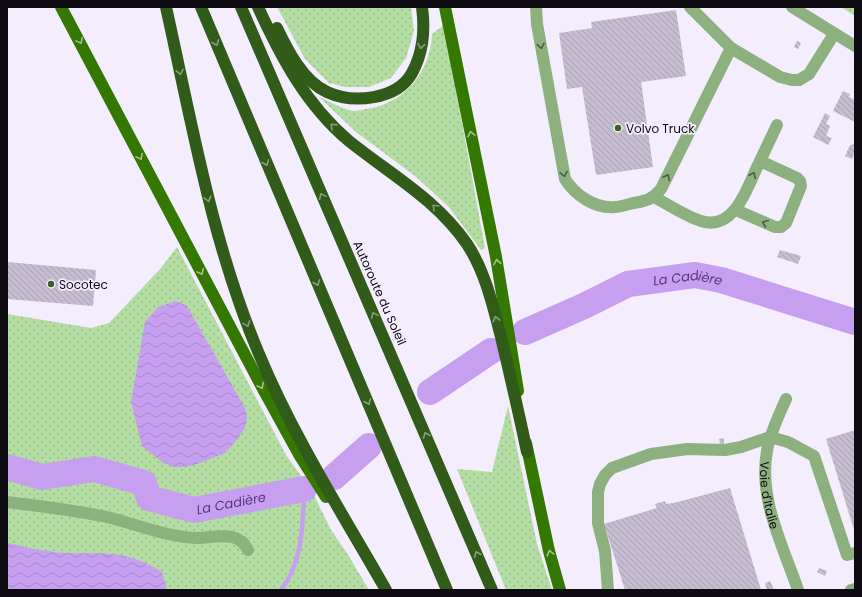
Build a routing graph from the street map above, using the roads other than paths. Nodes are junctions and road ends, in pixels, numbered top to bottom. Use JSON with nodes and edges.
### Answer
{"nodes":[{"id":1,"x":61,"y":7,"type":"edge"},
{"id":2,"x":166,"y":7,"type":"edge"},
{"id":3,"x":201,"y":7,"type":"edge"},
{"id":4,"x":241,"y":7,"type":"edge"},
{"id":5,"x":258,"y":7,"type":"edge"},
{"id":6,"x":267,"y":7,"type":"edge"},
{"id":7,"x":422,"y":7,"type":"edge"},
{"id":8,"x":445,"y":7,"type":"edge"},
{"id":9,"x":536,"y":7,"type":"edge"},
{"id":10,"x":690,"y":7,"type":"edge"},
{"id":11,"x":792,"y":7,"type":"edge"},
{"id":12,"x":834,"y":34,"type":"junction"},
{"id":13,"x":855,"y":46,"type":"edge"},
{"id":14,"x":731,"y":48,"type":"junction"},
{"id":15,"x":777,"y":125,"type":"dead end"},
{"id":16,"x":760,"y":161,"type":"junction"},
{"id":17,"x":654,"y":197,"type":"junction"},
{"id":18,"x":736,"y":210,"type":"junction"},
{"id":19,"x":786,"y":399,"type":"dead end"},
{"id":20,"x":770,"y":437,"type":"junction"},
{"id":21,"x":528,"y":452,"type":"junction"},
{"id":22,"x":318,"y":478,"type":"junction"},
{"id":23,"x":7,"y":502,"type":"edge"},
{"id":24,"x":248,"y":550,"type":"dead end"},
{"id":25,"x":855,"y":553,"type":"edge"},
{"id":26,"x":855,"y":589,"type":"edge"},
{"id":27,"x":386,"y":590,"type":"edge"},
{"id":28,"x":447,"y":590,"type":"edge"},
{"id":29,"x":492,"y":590,"type":"edge"},
{"id":30,"x":560,"y":590,"type":"edge"},
{"id":31,"x":608,"y":590,"type":"edge"},
{"id":32,"x":798,"y":590,"type":"edge"},
{"id":33,"x":851,"y":590,"type":"edge"}],
"edges":[{"from":1,"to":22,"type":"main road","one_way":true},
{"from":2,"to":22,"type":"highway","one_way":true},
{"from":3,"to":28,"type":"highway","one_way":true},
{"from":29,"to":4,"type":"highway","name":"Autoroute du Soleil","one_way":true},
{"from":21,"to":5,"type":"highway","one_way":true},
{"from":7,"to":6,"type":"highway","one_way":true},
{"from":21,"to":8,"type":"main road","one_way":true},
{"from":9,"to":17,"type":"street","one_way":true},
{"from":10,"to":14,"type":"street"},
{"from":11,"to":12,"type":"street"},
{"from":12,"to":13,"type":"street"},
{"from":12,"to":14,"type":"street"},
{"from":17,"to":14,"type":"street","one_way":true},
{"from":15,"to":16,"type":"street"},
{"from":18,"to":16,"type":"street","one_way":true},
{"from":16,"to":18,"type":"street","one_way":true},
{"from":17,"to":18,"type":"street"},
{"from":19,"to":20,"type":"street","name":"Voie d'Italie"},
{"from":20,"to":25,"type":"street"},
{"from":20,"to":31,"type":"street"},
{"from":20,"to":32,"type":"street","name":"Voie d'Italie"},
{"from":30,"to":21,"type":"main road","one_way":true},
{"from":22,"to":27,"type":"highway"},
{"from":23,"to":24,"type":"street"},
{"from":26,"to":33,"type":"street"}]}
